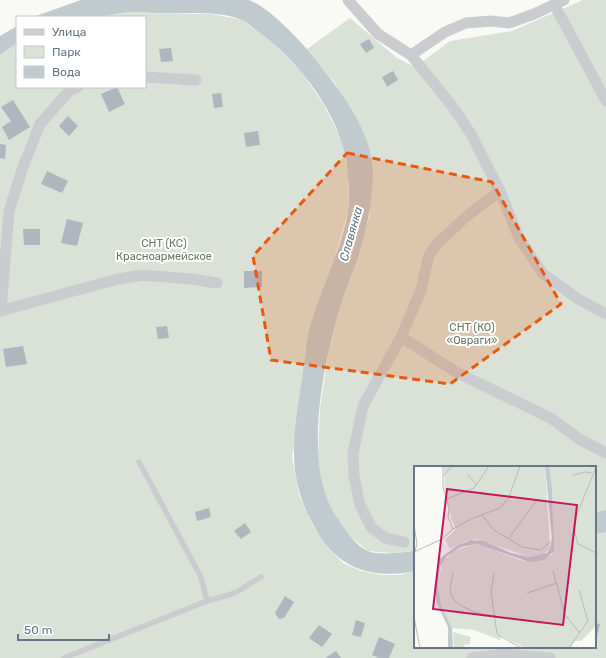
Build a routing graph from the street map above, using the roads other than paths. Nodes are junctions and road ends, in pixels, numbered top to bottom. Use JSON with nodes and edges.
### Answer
{"nodes":[{"id":1,"x":559,"y":2,"type":"edge"},
{"id":2,"x":350,"y":3,"type":"edge"},
{"id":3,"x":411,"y":55,"type":"junction"},
{"id":4,"x":146,"y":77,"type":"edge"},
{"id":5,"x":196,"y":80,"type":"dead end"},
{"id":6,"x":75,"y":88,"type":"edge"},
{"id":7,"x":606,"y":101,"type":"edge"},
{"id":8,"x":500,"y":191,"type":"junction"},
{"id":9,"x":217,"y":284,"type":"dead end"},
{"id":10,"x":1,"y":311,"type":"edge"},
{"id":11,"x":606,"y":314,"type":"edge"},
{"id":12,"x":401,"y":337,"type":"junction"},
{"id":13,"x":606,"y":453,"type":"edge"},
{"id":14,"x":139,"y":462,"type":"dead end"},
{"id":15,"x":404,"y":542,"type":"dead end"},
{"id":16,"x":261,"y":577,"type":"dead end"},
{"id":17,"x":207,"y":601,"type":"junction"},
{"id":18,"x":64,"y":658,"type":"edge"},
{"id":19,"x":472,"y":658,"type":"edge"},
{"id":20,"x":550,"y":658,"type":"edge"}],
"edges":[{"from":1,"to":3,"type":"street"},
{"from":1,"to":7,"type":"street"},
{"from":2,"to":3,"type":"street"},
{"from":3,"to":8,"type":"street"},
{"from":4,"to":5,"type":"street"},
{"from":6,"to":10,"type":"street"},
{"from":8,"to":11,"type":"street"},
{"from":8,"to":12,"type":"street"},
{"from":9,"to":10,"type":"street"},
{"from":12,"to":13,"type":"street"},
{"from":12,"to":15,"type":"street"},
{"from":14,"to":17,"type":"lane"},
{"from":16,"to":17,"type":"lane"},
{"from":17,"to":18,"type":"lane"},
{"from":19,"to":20,"type":"street"}]}
